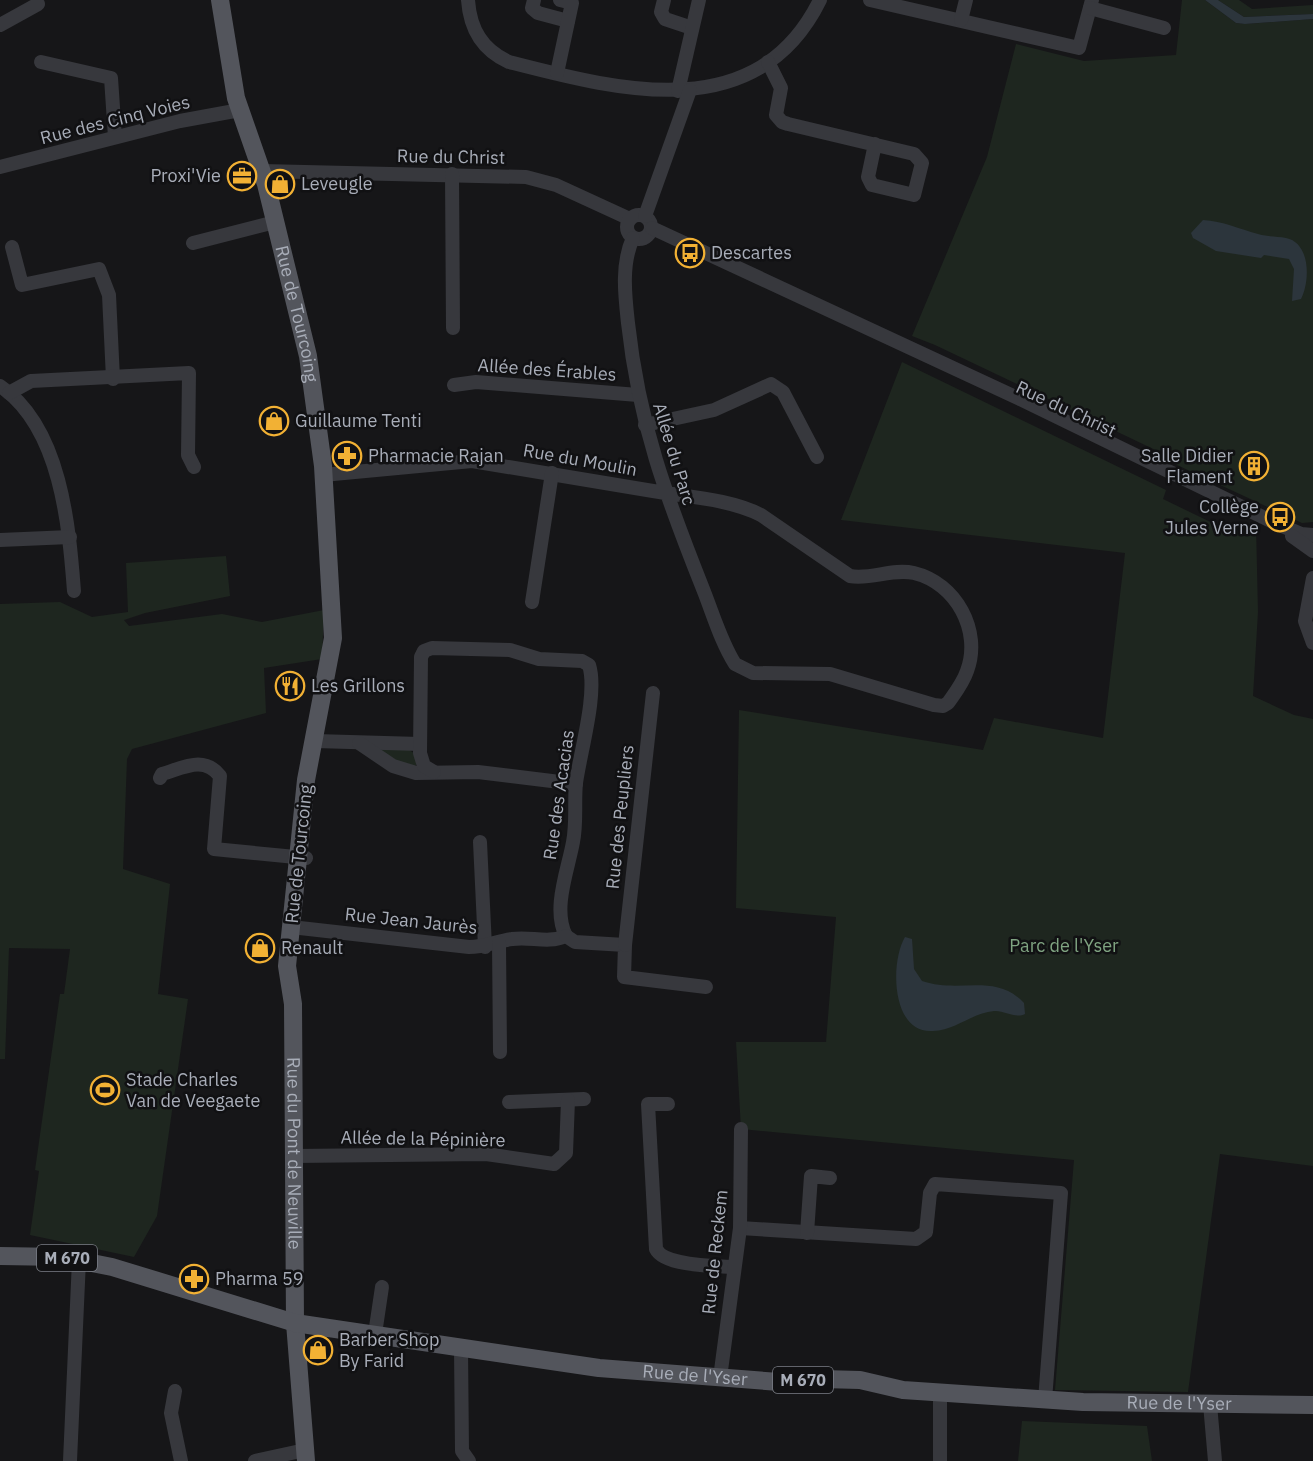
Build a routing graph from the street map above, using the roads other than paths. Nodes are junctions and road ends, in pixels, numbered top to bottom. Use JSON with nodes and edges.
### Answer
{"nodes":[{"id":1,"x":220,"y":0,"type":"edge"},
{"id":2,"x":468,"y":0,"type":"edge"},
{"id":3,"x":534,"y":0,"type":"edge"},
{"id":4,"x":560,"y":0,"type":"edge"},
{"id":5,"x":664,"y":0,"type":"edge"},
{"id":6,"x":699,"y":0,"type":"edge"},
{"id":7,"x":820,"y":0,"type":"edge"},
{"id":8,"x":870,"y":0,"type":"edge"},
{"id":9,"x":966,"y":0,"type":"edge"},
{"id":10,"x":38,"y":4,"type":"dead end"},
{"id":11,"x":1091,"y":4,"type":"edge"},
{"id":12,"x":961,"y":20,"type":"junction"},
{"id":13,"x":568,"y":21,"type":"junction"},
{"id":14,"x":0,"y":25,"type":"edge"},
{"id":15,"x":692,"y":28,"type":"junction"},
{"id":16,"x":1164,"y":28,"type":"dead end"},
{"id":17,"x":41,"y":62,"type":"dead end"},
{"id":18,"x":768,"y":62,"type":"junction"},
{"id":19,"x":557,"y":74,"type":"junction"},
{"id":20,"x":684,"y":90,"type":"junction"},
{"id":21,"x":240,"y":110,"type":"junction"},
{"id":22,"x":115,"y":137,"type":"junction"},
{"id":23,"x":875,"y":144,"type":"junction"},
{"id":24,"x":0,"y":167,"type":"edge"},
{"id":25,"x":262,"y":171,"type":"junction"},
{"id":26,"x":452,"y":174,"type":"junction"},
{"id":27,"x":630,"y":219,"type":"junction"},
{"id":28,"x":275,"y":222,"type":"junction"},
{"id":29,"x":648,"y":222,"type":"junction"},
{"id":30,"x":633,"y":238,"type":"junction"},
{"id":31,"x":193,"y":243,"type":"dead end"},
{"id":32,"x":12,"y":247,"type":"dead end"},
{"id":33,"x":453,"y":328,"type":"dead end"},
{"id":34,"x":113,"y":379,"type":"junction"},
{"id":35,"x":454,"y":385,"type":"dead end"},
{"id":36,"x":4,"y":389,"type":"edge"},
{"id":37,"x":638,"y":395,"type":"junction"},
{"id":38,"x":645,"y":425,"type":"junction"},
{"id":39,"x":817,"y":457,"type":"dead end"},
{"id":40,"x":194,"y":467,"type":"dead end"},
{"id":41,"x":552,"y":473,"type":"junction"},
{"id":42,"x":323,"y":475,"type":"junction"},
{"id":43,"x":665,"y":493,"type":"junction"},
{"id":44,"x":70,"y":537,"type":"junction"},
{"id":45,"x":0,"y":540,"type":"edge"},
{"id":46,"x":1312,"y":542,"type":"edge"},
{"id":47,"x":1313,"y":578,"type":"edge"},
{"id":48,"x":74,"y":591,"type":"dead end"},
{"id":49,"x":532,"y":602,"type":"dead end"},
{"id":50,"x":1313,"y":643,"type":"edge"},
{"id":51,"x":653,"y":693,"type":"dead end"},
{"id":52,"x":948,"y":703,"type":"joint"},
{"id":53,"x":315,"y":741,"type":"junction"},
{"id":54,"x":359,"y":743,"type":"junction"},
{"id":55,"x":420,"y":744,"type":"junction"},
{"id":56,"x":434,"y":772,"type":"junction"},
{"id":57,"x":160,"y":778,"type":"dead end"},
{"id":58,"x":576,"y":784,"type":"junction"},
{"id":59,"x":480,"y":842,"type":"dead end"},
{"id":60,"x":303,"y":857,"type":"junction"},
{"id":61,"x":296,"y":928,"type":"junction"},
{"id":62,"x":566,"y":936,"type":"junction"},
{"id":63,"x":499,"y":943,"type":"junction"},
{"id":64,"x":625,"y":945,"type":"junction"},
{"id":65,"x":485,"y":946,"type":"junction"},
{"id":66,"x":706,"y":987,"type":"dead end"},
{"id":67,"x":293,"y":1024,"type":"joint"},
{"id":68,"x":500,"y":1052,"type":"dead end"},
{"id":69,"x":584,"y":1099,"type":"dead end"},
{"id":70,"x":568,"y":1100,"type":"junction"},
{"id":71,"x":509,"y":1102,"type":"dead end"},
{"id":72,"x":668,"y":1104,"type":"dead end"},
{"id":73,"x":741,"y":1129,"type":"dead end"},
{"id":74,"x":294,"y":1156,"type":"junction"},
{"id":75,"x":830,"y":1178,"type":"dead end"},
{"id":76,"x":740,"y":1228,"type":"junction"},
{"id":77,"x":807,"y":1233,"type":"junction"},
{"id":78,"x":0,"y":1256,"type":"edge"},
{"id":79,"x":79,"y":1260,"type":"junction"},
{"id":80,"x":734,"y":1267,"type":"junction"},
{"id":81,"x":382,"y":1287,"type":"dead end"},
{"id":82,"x":295,"y":1323,"type":"junction"},
{"id":83,"x":375,"y":1334,"type":"junction"},
{"id":84,"x":461,"y":1348,"type":"junction"},
{"id":85,"x":720,"y":1378,"type":"junction"},
{"id":86,"x":175,"y":1391,"type":"dead end"},
{"id":87,"x":940,"y":1393,"type":"junction"},
{"id":88,"x":1045,"y":1400,"type":"junction"},
{"id":89,"x":1210,"y":1404,"type":"junction"},
{"id":90,"x":1313,"y":1405,"type":"edge"},
{"id":91,"x":306,"y":1456,"type":"edge"},
{"id":92,"x":70,"y":1461,"type":"edge"},
{"id":93,"x":181,"y":1461,"type":"edge"},
{"id":94,"x":255,"y":1461,"type":"edge"},
{"id":95,"x":469,"y":1461,"type":"edge"},
{"id":96,"x":940,"y":1461,"type":"edge"},
{"id":97,"x":1215,"y":1461,"type":"edge"}],
"edges":[{"from":1,"to":21,"type":"main road","name":"Rue de Tourcoing"},
{"from":2,"to":19,"type":"street"},
{"from":3,"to":13,"type":"street"},
{"from":4,"to":13,"type":"street"},
{"from":5,"to":15,"type":"street"},
{"from":6,"to":15,"type":"street"},
{"from":7,"to":18,"type":"street"},
{"from":8,"to":12,"type":"street"},
{"from":9,"to":12,"type":"street"},
{"from":10,"to":14,"type":"street"},
{"from":11,"to":12,"type":"street"},
{"from":11,"to":16,"type":"street"},
{"from":13,"to":19,"type":"street"},
{"from":15,"to":20,"type":"street"},
{"from":17,"to":22,"type":"street"},
{"from":18,"to":20,"type":"street"},
{"from":18,"to":23,"type":"street"},
{"from":19,"to":20,"type":"street"},
{"from":20,"to":29,"type":"street"},
{"from":21,"to":22,"type":"street","name":"Rue des Cinq Voies"},
{"from":21,"to":25,"type":"main road","name":"Rue de Tourcoing"},
{"from":22,"to":24,"type":"street","name":"Rue des Cinq Voies"},
{"from":23,"to":23,"type":"street"},
{"from":25,"to":26,"type":"street","name":"Rue du Christ"},
{"from":25,"to":28,"type":"main road","name":"Rue de Tourcoing"},
{"from":26,"to":27,"type":"street","name":"Rue du Christ"},
{"from":26,"to":33,"type":"street"},
{"from":27,"to":29,"type":"street"},
{"from":27,"to":30,"type":"street"},
{"from":28,"to":31,"type":"street"},
{"from":28,"to":42,"type":"main road","name":"Rue de Tourcoing"},
{"from":29,"to":30,"type":"street"},
{"from":29,"to":46,"type":"street","name":"Rue du Christ"},
{"from":30,"to":37,"type":"street","name":"Allée du Parc"},
{"from":32,"to":34,"type":"street"},
{"from":34,"to":36,"type":"street"},
{"from":34,"to":40,"type":"street"},
{"from":35,"to":37,"type":"street","name":"Allée des Érables"},
{"from":36,"to":44,"type":"street"},
{"from":37,"to":38,"type":"street","name":"Allée du Parc"},
{"from":38,"to":39,"type":"street"},
{"from":38,"to":43,"type":"street","name":"Allée du Parc"},
{"from":41,"to":42,"type":"street","name":"Rue du Moulin"},
{"from":41,"to":43,"type":"street","name":"Rue du Moulin"},
{"from":41,"to":49,"type":"street"},
{"from":42,"to":53,"type":"main road","name":"Rue de Tourcoing"},
{"from":43,"to":52,"type":"street","name":"Allée du Parc"},
{"from":43,"to":52,"type":"street","name":"Rue du Moulin"},
{"from":44,"to":45,"type":"street"},
{"from":44,"to":48,"type":"street"},
{"from":47,"to":50,"type":"street"},
{"from":51,"to":64,"type":"street","name":"Rue des Peupliers"},
{"from":53,"to":54,"type":"street"},
{"from":53,"to":60,"type":"main road","name":"Rue de Tourcoing"},
{"from":54,"to":55,"type":"street"},
{"from":54,"to":56,"type":"street"},
{"from":55,"to":56,"type":"street"},
{"from":55,"to":58,"type":"street","name":"Rue des Acacias"},
{"from":56,"to":58,"type":"street"},
{"from":57,"to":60,"type":"street"},
{"from":58,"to":62,"type":"street","name":"Rue des Acacias"},
{"from":59,"to":65,"type":"street"},
{"from":60,"to":61,"type":"main road","name":"Rue de Tourcoing"},
{"from":61,"to":65,"type":"street","name":"Rue Jean Jaurès"},
{"from":61,"to":67,"type":"main road","name":"Rue de Tourcoing"},
{"from":62,"to":63,"type":"street","name":"Rue Jean Jaurès"},
{"from":62,"to":64,"type":"street","name":"Rue Jean Jaurès"},
{"from":63,"to":65,"type":"street","name":"Rue Jean Jaurès"},
{"from":63,"to":68,"type":"street"},
{"from":64,"to":66,"type":"street"},
{"from":67,"to":74,"type":"main road","name":"Rue du Pont de Neuville"},
{"from":69,"to":70,"type":"street"},
{"from":70,"to":71,"type":"street"},
{"from":70,"to":74,"type":"street","name":"Allée de la Pépinière"},
{"from":72,"to":80,"type":"street"},
{"from":73,"to":76,"type":"street","name":"Rue de Reckem"},
{"from":74,"to":82,"type":"main road","name":"Rue du Pont de Neuville"},
{"from":75,"to":77,"type":"street"},
{"from":76,"to":77,"type":"street"},
{"from":76,"to":80,"type":"street","name":"Rue de Reckem"},
{"from":77,"to":88,"type":"street"},
{"from":78,"to":79,"type":"main road","number":"M 670"},
{"from":79,"to":82,"type":"main road","number":"M 670"},
{"from":79,"to":92,"type":"street"},
{"from":80,"to":85,"type":"street","name":"Rue de Reckem"},
{"from":81,"to":83,"type":"street"},
{"from":82,"to":83,"type":"main road","name":"Rue de l'Yser","number":"M 670"},
{"from":82,"to":91,"type":"main road","name":"Rue du Pont de Neuville"},
{"from":83,"to":84,"type":"main road","name":"Rue de l'Yser","number":"M 670"},
{"from":84,"to":85,"type":"main road","name":"Rue de l'Yser","number":"M 670"},
{"from":84,"to":95,"type":"street"},
{"from":85,"to":87,"type":"main road","name":"Rue de l'Yser","number":"M 670"},
{"from":86,"to":93,"type":"street"},
{"from":87,"to":88,"type":"main road","name":"Rue de l'Yser","number":"M 670"},
{"from":87,"to":96,"type":"street"},
{"from":88,"to":89,"type":"main road","name":"Rue de l'Yser","number":"M 670"},
{"from":89,"to":90,"type":"main road","name":"Rue de l'Yser","number":"M 670"},
{"from":89,"to":97,"type":"street"},
{"from":91,"to":94,"type":"street"}]}
